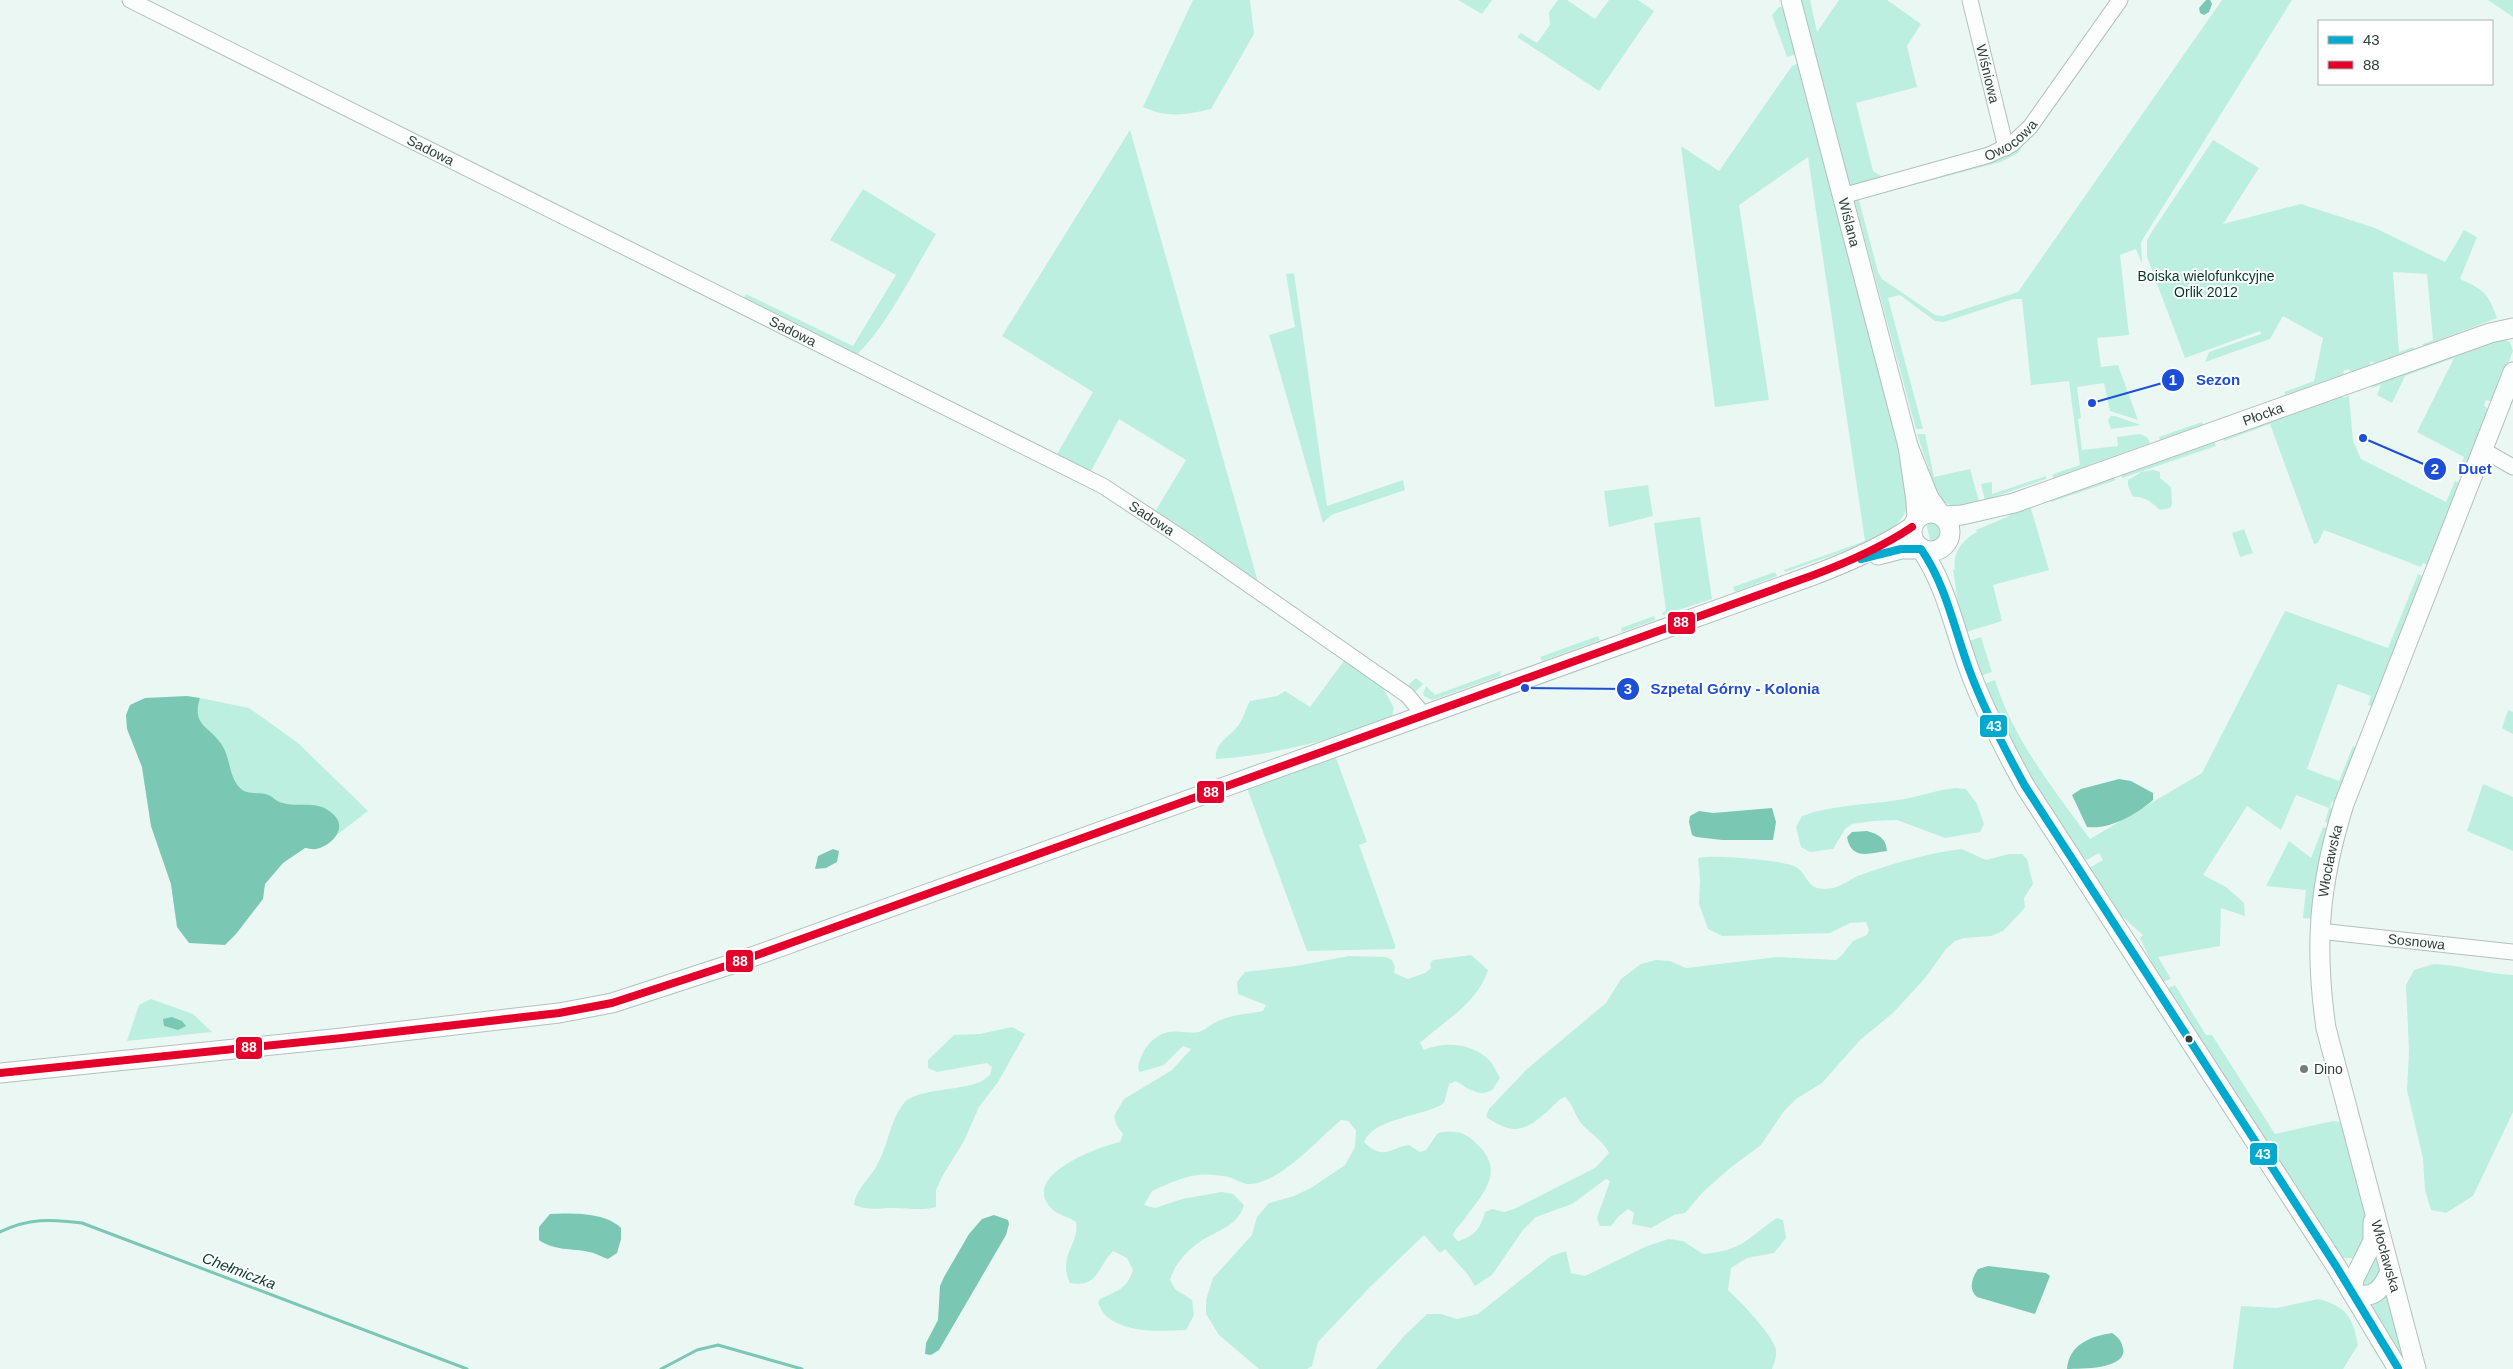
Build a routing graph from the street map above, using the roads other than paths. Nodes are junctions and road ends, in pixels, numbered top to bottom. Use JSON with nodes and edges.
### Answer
{"nodes":[{"id":1,"x":130,"y":0,"type":"edge"},
{"id":2,"x":1791,"y":0,"type":"edge"},
{"id":3,"x":1970,"y":0,"type":"edge"},
{"id":4,"x":2120,"y":0,"type":"edge"},
{"id":5,"x":2006,"y":148,"type":"junction"},
{"id":6,"x":1842,"y":196,"type":"junction"},
{"id":7,"x":2513,"y":328,"type":"edge"},
{"id":8,"x":2513,"y":372,"type":"edge"},
{"id":9,"x":1908,"y":446,"type":"junction"},
{"id":10,"x":2483,"y":450,"type":"junction"},
{"id":11,"x":2513,"y":468,"type":"edge"},
{"id":12,"x":2014,"y":503,"type":"junction"},
{"id":13,"x":1942,"y":516,"type":"junction"},
{"id":14,"x":1914,"y":523,"type":"junction"},
{"id":15,"x":1947,"y":543,"type":"junction"},
{"id":16,"x":1921,"y":549,"type":"junction"},
{"id":17,"x":1843,"y":564,"type":"junction"},
{"id":18,"x":1951,"y":612,"type":"junction"},
{"id":19,"x":1424,"y":715,"type":"junction"},
{"id":20,"x":2319,"y":931,"type":"junction"},
{"id":21,"x":2513,"y":952,"type":"edge"},
{"id":22,"x":0,"y":1073,"type":"edge"},
{"id":23,"x":2374,"y":1213,"type":"junction"},
{"id":24,"x":2362,"y":1262,"type":"junction"},
{"id":25,"x":2336,"y":1266,"type":"junction"},
{"id":26,"x":2390,"y":1271,"type":"junction"},
{"id":27,"x":2352,"y":1292,"type":"junction"},
{"id":28,"x":2398,"y":1369,"type":"edge"},
{"id":29,"x":2416,"y":1369,"type":"edge"}],
"edges":[{"from":1,"to":19,"type":"street","name":"Sadowa"},
{"from":2,"to":6,"type":"main road","name":"Wiślana"},
{"from":3,"to":5,"type":"street","name":"Wiśniowa"},
{"from":4,"to":5,"type":"street","name":"Owocowa"},
{"from":5,"to":6,"type":"street","name":"Owocowa"},
{"from":6,"to":9,"type":"main road","name":"Wiślana"},
{"from":7,"to":12,"type":"main road","name":"Płocka"},
{"from":8,"to":10,"type":"main road","name":"Włocławska"},
{"from":9,"to":13,"type":"main road","name":"Wiślana"},
{"from":9,"to":14,"type":"main road","name":"Wiślana"},
{"from":10,"to":11,"type":"street"},
{"from":10,"to":20,"type":"main road","name":"Włocławska"},
{"from":12,"to":13,"type":"main road","name":"Płocka"},
{"from":12,"to":15,"type":"main road","name":"Płocka"},
{"from":13,"to":14,"type":"main road"},
{"from":13,"to":15,"type":"main road"},
{"from":14,"to":16,"type":"main road"},
{"from":14,"to":17,"type":"main road"},
{"from":15,"to":16,"type":"main road"},
{"from":15,"to":18,"type":"main road"},
{"from":16,"to":17,"type":"main road"},
{"from":16,"to":18,"type":"main road"},
{"from":17,"to":19,"type":"main road"},
{"from":18,"to":25,"type":"main road"},
{"from":19,"to":22,"type":"main road"},
{"from":20,"to":21,"type":"street","name":"Sosnowa"},
{"from":20,"to":23,"type":"main road","name":"Włocławska"},
{"from":23,"to":24,"type":"main road"},
{"from":23,"to":26,"type":"main road","name":"Włocławska"},
{"from":24,"to":25,"type":"main road"},
{"from":24,"to":27,"type":"main road"},
{"from":25,"to":27,"type":"main road"},
{"from":26,"to":27,"type":"main road"},
{"from":26,"to":29,"type":"main road","name":"Włocławska"},
{"from":27,"to":28,"type":"main road"}]}
